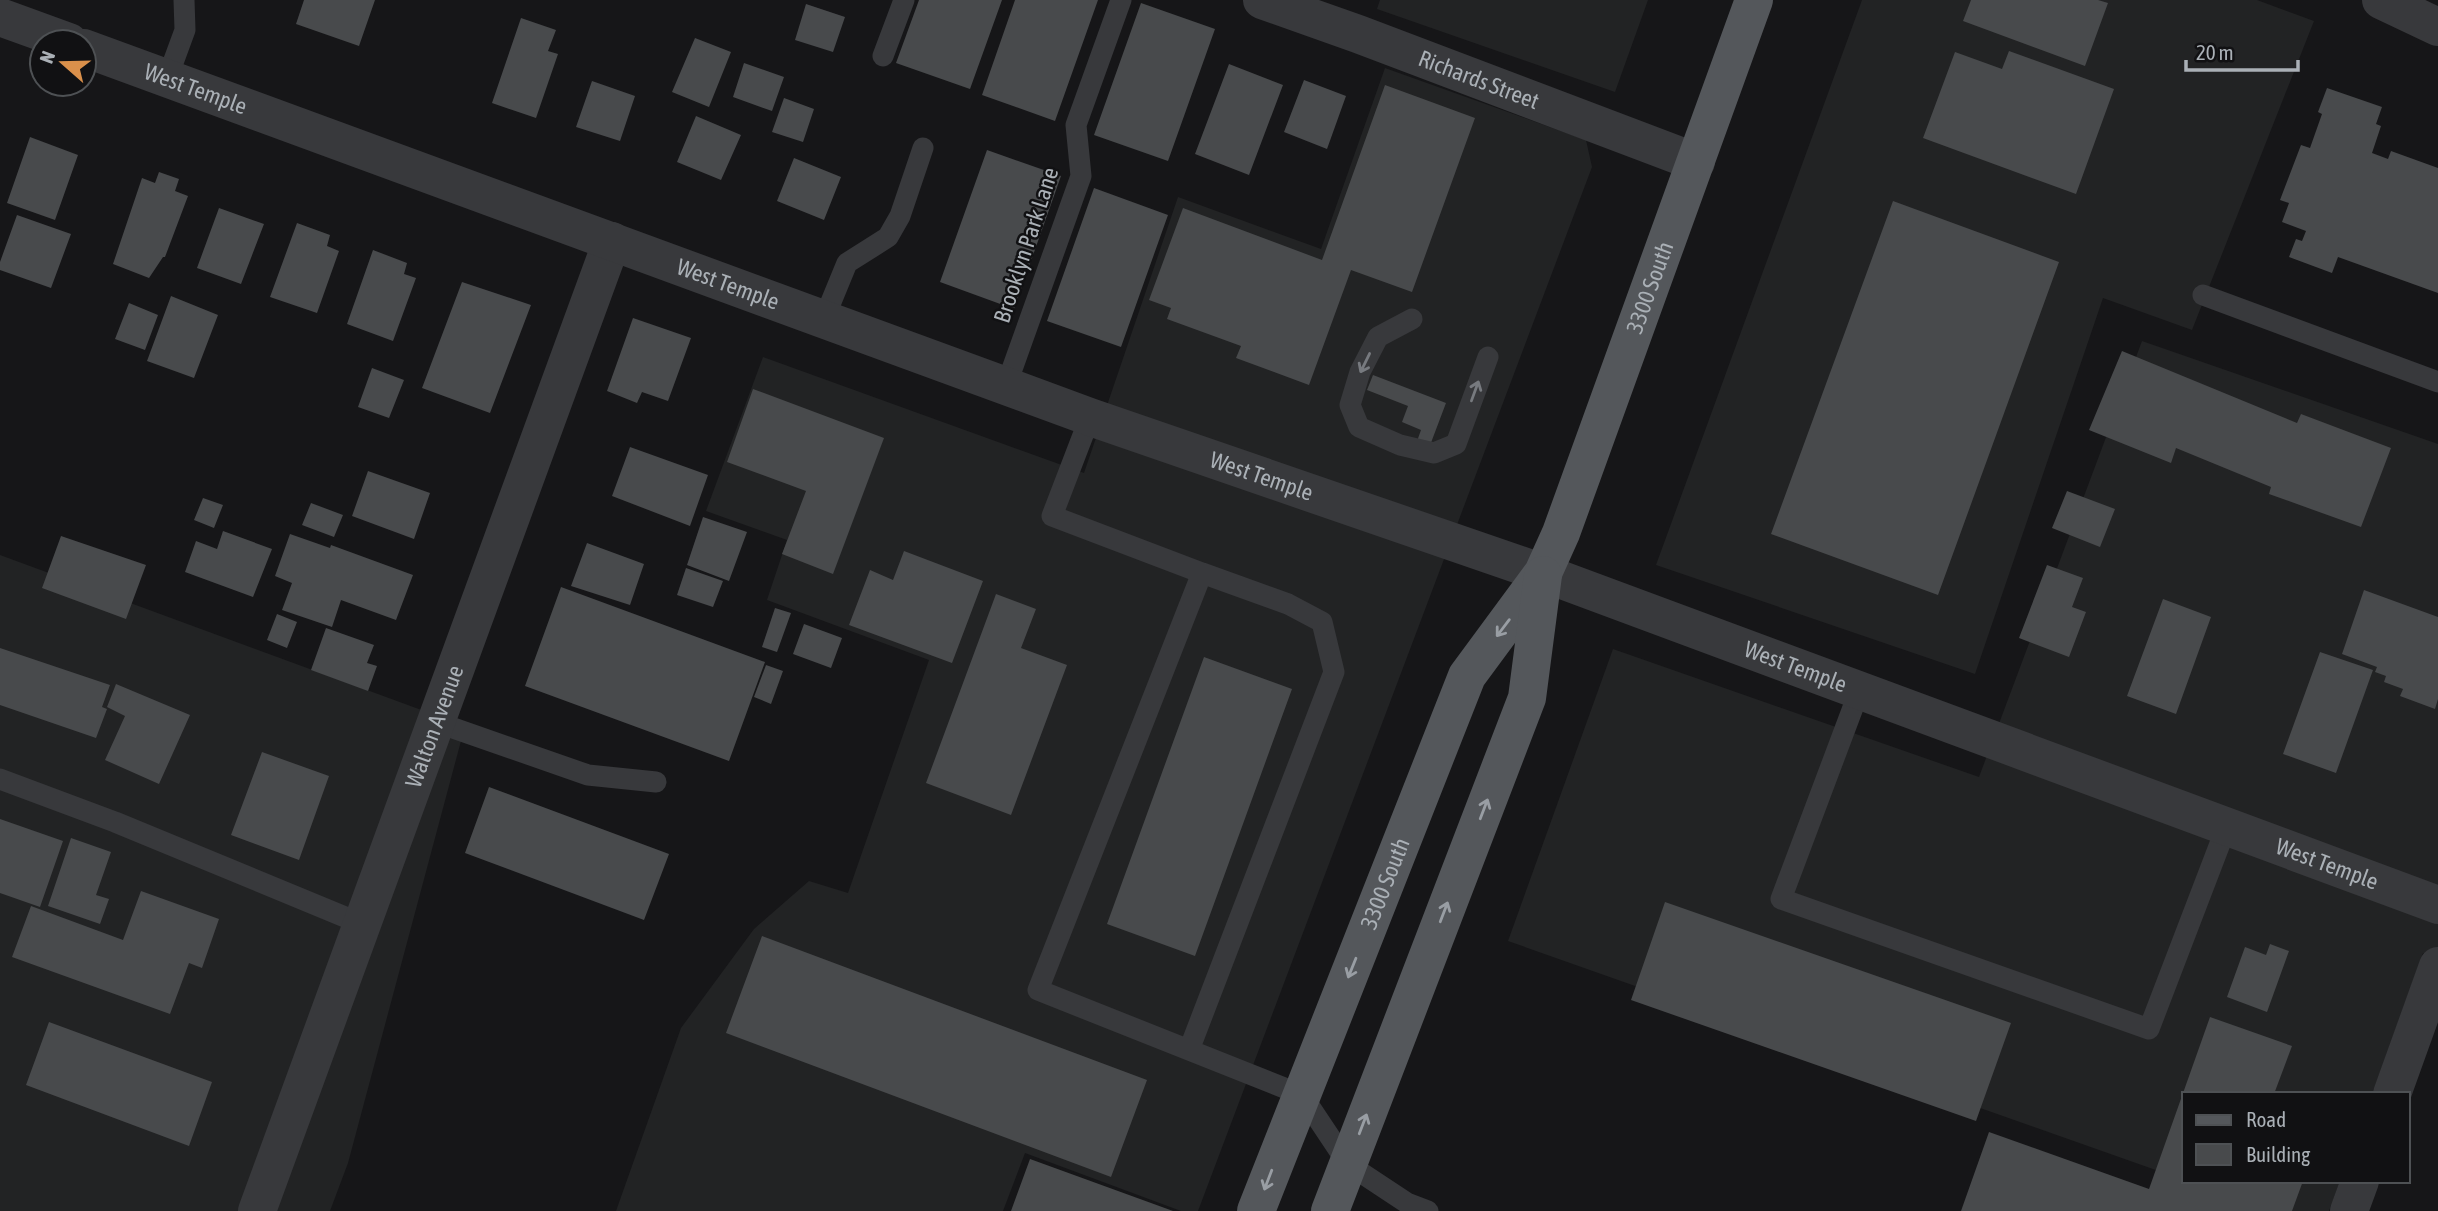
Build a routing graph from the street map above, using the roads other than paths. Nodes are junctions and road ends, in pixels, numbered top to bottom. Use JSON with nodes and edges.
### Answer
{"nodes":[{"id":1,"x":184,"y":0,"type":"edge"},
{"id":2,"x":905,"y":0,"type":"edge"},
{"id":3,"x":1121,"y":0,"type":"edge"},
{"id":4,"x":1262,"y":0,"type":"edge"},
{"id":5,"x":1754,"y":0,"type":"edge"},
{"id":6,"x":2381,"y":0,"type":"edge"},
{"id":7,"x":0,"y":17,"type":"edge"},
{"id":8,"x":2438,"y":27,"type":"edge"},
{"id":9,"x":30,"y":28,"type":"edge"},
{"id":10,"x":98,"y":53,"type":"edge"},
{"id":11,"x":883,"y":56,"type":"dead end"},
{"id":12,"x":167,"y":79,"type":"junction"},
{"id":13,"x":923,"y":148,"type":"dead end"},
{"id":14,"x":1696,"y":162,"type":"junction"},
{"id":15,"x":612,"y":241,"type":"junction"},
{"id":16,"x":2203,"y":295,"type":"dead end"},
{"id":17,"x":824,"y":319,"type":"junction"},
{"id":18,"x":1412,"y":319,"type":"dead end"},
{"id":19,"x":1488,"y":357,"type":"dead end"},
{"id":20,"x":2438,"y":382,"type":"edge"},
{"id":21,"x":1006,"y":386,"type":"junction"},
{"id":22,"x":1090,"y":417,"type":"junction"},
{"id":23,"x":1202,"y":573,"type":"junction"},
{"id":24,"x":1543,"y":573,"type":"junction"},
{"id":25,"x":1860,"y":689,"type":"junction"},
{"id":26,"x":436,"y":722,"type":"junction"},
{"id":27,"x":0,"y":779,"type":"edge"},
{"id":28,"x":656,"y":782,"type":"dead end"},
{"id":29,"x":2226,"y":828,"type":"junction"},
{"id":30,"x":2438,"y":905,"type":"edge"},
{"id":31,"x":362,"y":924,"type":"junction"},
{"id":32,"x":2438,"y":966,"type":"edge"},
{"id":33,"x":1189,"y":1050,"type":"junction"},
{"id":34,"x":2393,"y":1092,"type":"edge"},
{"id":35,"x":1302,"y":1095,"type":"junction"},
{"id":36,"x":1348,"y":1164,"type":"junction"},
{"id":37,"x":2359,"y":1183,"type":"edge"},
{"id":38,"x":257,"y":1211,"type":"edge"},
{"id":39,"x":1256,"y":1211,"type":"edge"},
{"id":40,"x":1330,"y":1211,"type":"edge"},
{"id":41,"x":1428,"y":1211,"type":"edge"},
{"id":42,"x":2349,"y":1211,"type":"edge"}],
"edges":[{"from":1,"to":12,"type":"lane"},
{"from":2,"to":11,"type":"lane"},
{"from":3,"to":21,"type":"lane","name":"Brooklyn Park Lane"},
{"from":4,"to":14,"type":"street","name":"Richards Street"},
{"from":5,"to":14,"type":"main road","name":"3300 South"},
{"from":6,"to":8,"type":"street"},
{"from":7,"to":9,"type":"street"},
{"from":10,"to":12,"type":"street","name":"West Temple"},
{"from":12,"to":15,"type":"street","name":"West Temple"},
{"from":13,"to":17,"type":"lane"},
{"from":14,"to":24,"type":"main road","name":"3300 South"},
{"from":15,"to":17,"type":"street","name":"West Temple"},
{"from":15,"to":26,"type":"street","name":"Walton Avenue"},
{"from":16,"to":20,"type":"lane"},
{"from":17,"to":21,"type":"street","name":"West Temple"},
{"from":18,"to":19,"type":"lane","one_way":true},
{"from":21,"to":22,"type":"street","name":"West Temple"},
{"from":22,"to":23,"type":"lane"},
{"from":22,"to":24,"type":"street","name":"West Temple"},
{"from":23,"to":33,"type":"lane"},
{"from":23,"to":33,"type":"lane"},
{"from":24,"to":25,"type":"street","name":"West Temple"},
{"from":24,"to":35,"type":"main road","name":"3300 South","one_way":true},
{"from":36,"to":24,"type":"main road","name":"3300 South","one_way":true},
{"from":25,"to":29,"type":"street","name":"West Temple"},
{"from":25,"to":29,"type":"lane"},
{"from":26,"to":28,"type":"lane"},
{"from":26,"to":31,"type":"street","name":"Walton Avenue"},
{"from":27,"to":31,"type":"lane"},
{"from":29,"to":30,"type":"street","name":"West Temple"},
{"from":31,"to":38,"type":"street","name":"Walton Avenue"},
{"from":32,"to":34,"type":"street"},
{"from":33,"to":35,"type":"lane"},
{"from":35,"to":36,"type":"lane"},
{"from":35,"to":39,"type":"main road","name":"3300 South","one_way":true},
{"from":36,"to":40,"type":"main road","name":"3300 South"},
{"from":36,"to":41,"type":"lane"},
{"from":37,"to":42,"type":"street"}]}
